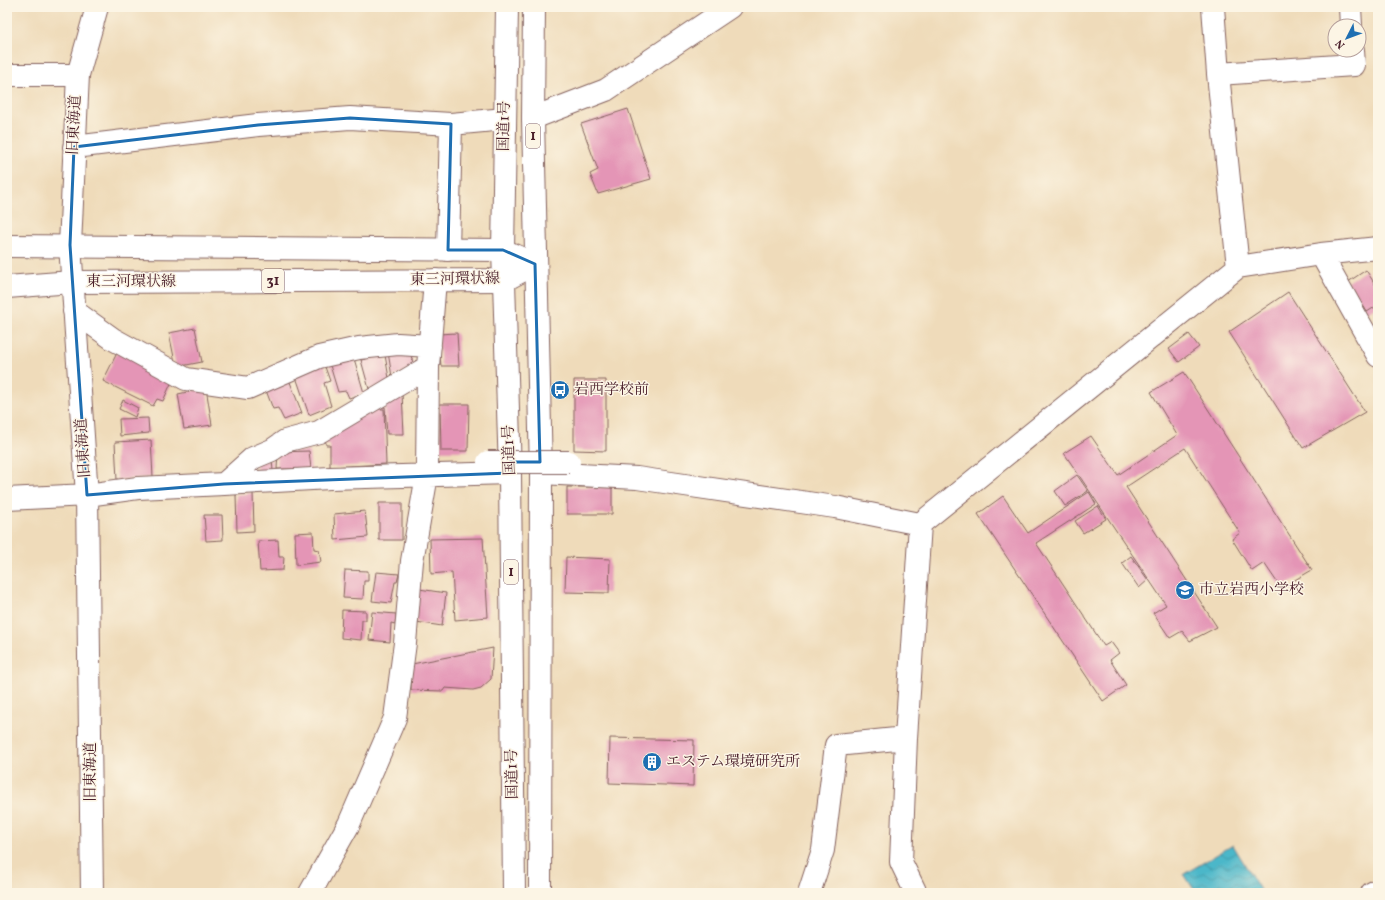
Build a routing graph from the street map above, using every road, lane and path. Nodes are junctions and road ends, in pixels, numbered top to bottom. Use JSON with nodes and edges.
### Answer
{"nodes":[{"id":1,"x":97,"y":7,"type":"edge"},
{"id":2,"x":507,"y":7,"type":"edge"},
{"id":3,"x":534,"y":7,"type":"edge"},
{"id":4,"x":730,"y":7,"type":"edge"},
{"id":5,"x":1213,"y":7,"type":"edge"},
{"id":6,"x":1350,"y":7,"type":"edge"},
{"id":7,"x":1351,"y":18,"type":"edge"},
{"id":8,"x":1354,"y":58,"type":"edge"},
{"id":9,"x":1218,"y":74,"type":"junction"},
{"id":10,"x":7,"y":75,"type":"edge"},
{"id":11,"x":78,"y":75,"type":"junction"},
{"id":12,"x":533,"y":118,"type":"junction"},
{"id":13,"x":505,"y":119,"type":"junction"},
{"id":14,"x":452,"y":124,"type":"junction"},
{"id":15,"x":74,"y":147,"type":"junction"},
{"id":16,"x":70,"y":245,"type":"junction"},
{"id":17,"x":7,"y":246,"type":"edge"},
{"id":18,"x":1378,"y":248,"type":"edge"},
{"id":19,"x":448,"y":250,"type":"junction"},
{"id":20,"x":503,"y":250,"type":"junction"},
{"id":21,"x":1321,"y":254,"type":"junction"},
{"id":22,"x":536,"y":264,"type":"junction"},
{"id":23,"x":1238,"y":267,"type":"junction"},
{"id":24,"x":435,"y":280,"type":"junction"},
{"id":25,"x":505,"y":280,"type":"junction"},
{"id":26,"x":72,"y":282,"type":"junction"},
{"id":27,"x":7,"y":287,"type":"edge"},
{"id":28,"x":74,"y":311,"type":"junction"},
{"id":29,"x":1378,"y":356,"type":"edge"},
{"id":30,"x":429,"y":357,"type":"junction"},
{"id":31,"x":488,"y":462,"type":"dead end"},
{"id":32,"x":569,"y":462,"type":"dead end"},
{"id":33,"x":541,"y":472,"type":"junction"},
{"id":34,"x":510,"y":473,"type":"junction"},
{"id":35,"x":427,"y":475,"type":"junction"},
{"id":36,"x":224,"y":484,"type":"junction"},
{"id":37,"x":87,"y":495,"type":"junction"},
{"id":38,"x":7,"y":500,"type":"edge"},
{"id":39,"x":920,"y":524,"type":"junction"},
{"id":40,"x":906,"y":738,"type":"junction"},
{"id":41,"x":1378,"y":890,"type":"edge"},
{"id":42,"x":92,"y":893,"type":"edge"},
{"id":43,"x":310,"y":893,"type":"edge"},
{"id":44,"x":514,"y":893,"type":"edge"},
{"id":45,"x":540,"y":893,"type":"edge"},
{"id":46,"x":809,"y":893,"type":"edge"},
{"id":47,"x":916,"y":893,"type":"edge"},
{"id":48,"x":1372,"y":893,"type":"edge"}],
"edges":[{"from":1,"to":11,"type":"main road","name":"旧東海道"},
{"from":2,"to":13,"type":"main road","name":"国道1号","number":"1"},
{"from":3,"to":12,"type":"main road","name":"国道1号","number":"1"},
{"from":4,"to":12,"type":"main road"},
{"from":5,"to":9,"type":"main road"},
{"from":6,"to":7,"type":"main road"},
{"from":8,"to":9,"type":"main road"},
{"from":9,"to":23,"type":"main road"},
{"from":10,"to":11,"type":"main road"},
{"from":11,"to":15,"type":"main road","name":"旧東海道"},
{"from":12,"to":22,"type":"main road","name":"国道1号","number":"1"},
{"from":13,"to":14,"type":"main road"},
{"from":13,"to":20,"type":"main road","name":"国道1号","number":"1"},
{"from":14,"to":15,"type":"main road"},
{"from":14,"to":19,"type":"main road"},
{"from":15,"to":16,"type":"main road","name":"旧東海道"},
{"from":16,"to":17,"type":"main road","name":"東三河環状線","number":"31"},
{"from":16,"to":19,"type":"main road","name":"東三河環状線","number":"31"},
{"from":16,"to":26,"type":"main road","name":"旧東海道"},
{"from":18,"to":21,"type":"main road"},
{"from":19,"to":20,"type":"main road","name":"東三河環状線","number":"31"},
{"from":20,"to":22,"type":"main road","name":"東三河環状線","number":"31"},
{"from":20,"to":25,"type":"main road","name":"国道1号","number":"1"},
{"from":21,"to":23,"type":"main road"},
{"from":21,"to":29,"type":"main road"},
{"from":22,"to":25,"type":"main road","name":"東三河環状線","number":"31"},
{"from":22,"to":33,"type":"main road","name":"国道1号","number":"1"},
{"from":23,"to":39,"type":"main road"},
{"from":24,"to":25,"type":"main road","name":"東三河環状線","number":"31"},
{"from":24,"to":26,"type":"main road","name":"東三河環状線","number":"31"},
{"from":24,"to":30,"type":"main road"},
{"from":25,"to":34,"type":"main road","name":"国道1号","number":"1"},
{"from":26,"to":27,"type":"main road","name":"東三河環状線","number":"31"},
{"from":26,"to":28,"type":"main road","name":"旧東海道"},
{"from":28,"to":30,"type":"main road"},
{"from":28,"to":37,"type":"main road","name":"旧東海道"},
{"from":30,"to":35,"type":"main road"},
{"from":30,"to":36,"type":"main road"},
{"from":31,"to":32,"type":"main road","bridge":true},
{"from":33,"to":39,"type":"main road"},
{"from":33,"to":45,"type":"main road","name":"国道1号","number":"1"},
{"from":34,"to":35,"type":"main road"},
{"from":34,"to":44,"type":"main road","name":"国道1号","number":"1"},
{"from":35,"to":36,"type":"main road"},
{"from":35,"to":43,"type":"main road"},
{"from":36,"to":37,"type":"main road"},
{"from":37,"to":38,"type":"main road"},
{"from":37,"to":42,"type":"main road","name":"旧東海道"},
{"from":39,"to":40,"type":"main road"},
{"from":40,"to":46,"type":"main road"},
{"from":40,"to":47,"type":"main road"},
{"from":41,"to":48,"type":"main road"}]}
